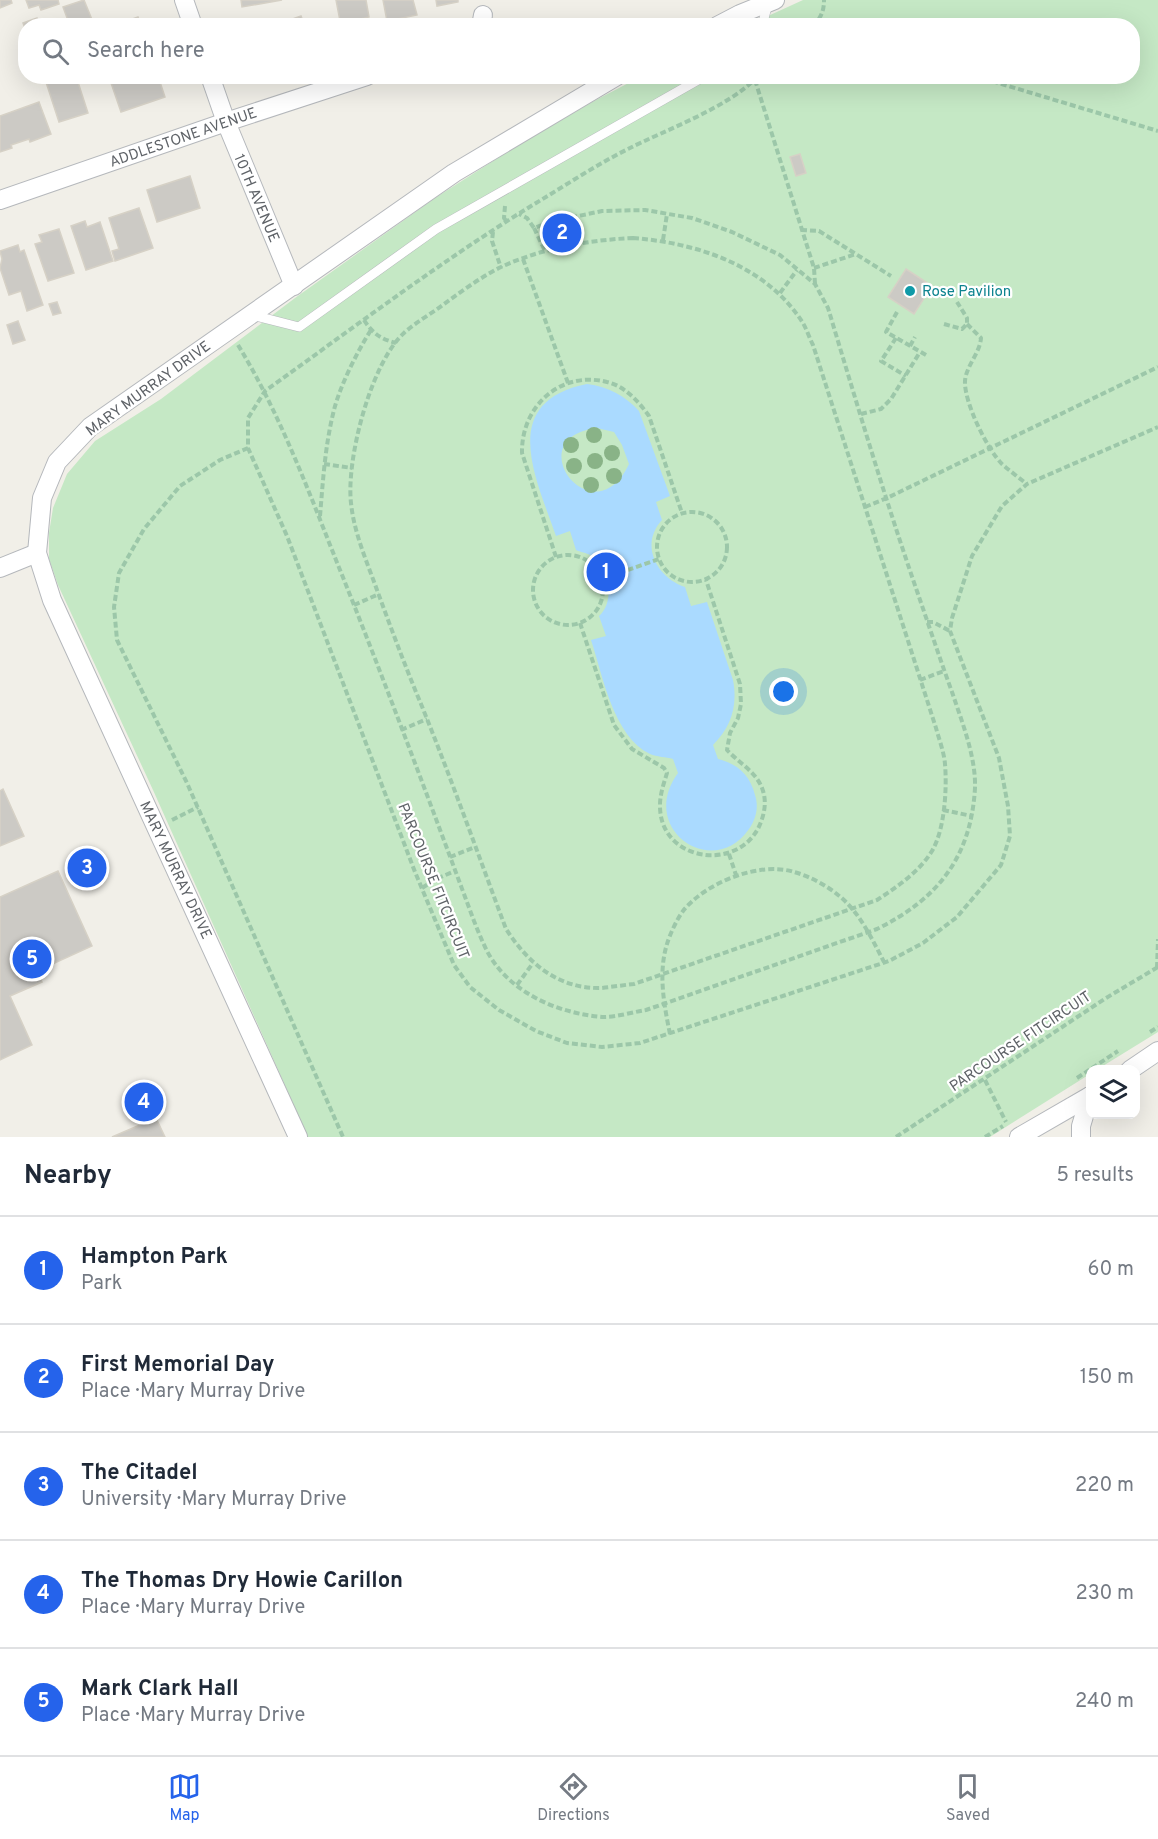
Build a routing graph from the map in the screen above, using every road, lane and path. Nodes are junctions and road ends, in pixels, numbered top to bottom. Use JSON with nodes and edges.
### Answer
{"nodes":[{"id":1,"x":184,"y":0,"type":"edge"},
{"id":2,"x":824,"y":0,"type":"edge"},
{"id":3,"x":772,"y":1,"type":"edge"},
{"id":4,"x":190,"y":18,"type":"edge"},
{"id":5,"x":735,"y":18,"type":"edge"},
{"id":6,"x":765,"y":18,"type":"edge"},
{"id":7,"x":820,"y":18,"type":"edge"},
{"id":8,"x":213,"y":84,"type":"edge"},
{"id":9,"x":342,"y":84,"type":"edge"},
{"id":10,"x":604,"y":84,"type":"edge"},
{"id":11,"x":691,"y":84,"type":"edge"},
{"id":12,"x":748,"y":84,"type":"edge"},
{"id":13,"x":758,"y":84,"type":"edge"},
{"id":14,"x":1002,"y":84,"type":"edge"},
{"id":15,"x":225,"y":122,"type":"junction"},
{"id":16,"x":1158,"y":131,"type":"edge"},
{"id":17,"x":0,"y":200,"type":"edge"},
{"id":18,"x":519,"y":214,"type":"junction"},
{"id":19,"x":667,"y":214,"type":"junction"},
{"id":20,"x":534,"y":228,"type":"junction"},
{"id":21,"x":801,"y":230,"type":"junction"},
{"id":22,"x":493,"y":231,"type":"junction"},
{"id":23,"x":663,"y":240,"type":"junction"},
{"id":24,"x":545,"y":251,"type":"junction"},
{"id":25,"x":856,"y":254,"type":"junction"},
{"id":26,"x":523,"y":259,"type":"junction"},
{"id":27,"x":501,"y":267,"type":"junction"},
{"id":28,"x":814,"y":267,"type":"junction"},
{"id":29,"x":797,"y":270,"type":"junction"},
{"id":30,"x":891,"y":276,"type":"dead end"},
{"id":31,"x":815,"y":284,"type":"junction"},
{"id":32,"x":294,"y":286,"type":"junction"},
{"id":33,"x":780,"y":293,"type":"junction"},
{"id":34,"x":957,"y":302,"type":"dead end"},
{"id":35,"x":897,"y":312,"type":"dead end"},
{"id":36,"x":251,"y":315,"type":"junction"},
{"id":37,"x":364,"y":320,"type":"junction"},
{"id":38,"x":944,"y":324,"type":"dead end"},
{"id":39,"x":967,"y":324,"type":"junction"},
{"id":40,"x":370,"y":330,"type":"junction"},
{"id":41,"x":915,"y":337,"type":"dead end"},
{"id":42,"x":896,"y":338,"type":"junction"},
{"id":43,"x":396,"y":343,"type":"junction"},
{"id":44,"x":910,"y":346,"type":"junction"},
{"id":45,"x":229,"y":350,"type":"dead end"},
{"id":46,"x":920,"y":352,"type":"junction"},
{"id":47,"x":926,"y":355,"type":"dead end"},
{"id":48,"x":1158,"y":367,"type":"edge"},
{"id":49,"x":906,"y":376,"type":"junction"},
{"id":50,"x":568,"y":383,"type":"junction"},
{"id":51,"x":265,"y":392,"type":"junction"},
{"id":52,"x":861,"y":414,"type":"junction"},
{"id":53,"x":1158,"y":427,"type":"edge"},
{"id":54,"x":248,"y":448,"type":"junction"},
{"id":55,"x":990,"y":448,"type":"junction"},
{"id":56,"x":324,"y":464,"type":"junction"},
{"id":57,"x":352,"y":468,"type":"junction"},
{"id":58,"x":1027,"y":484,"type":"junction"},
{"id":59,"x":887,"y":498,"type":"junction"},
{"id":60,"x":865,"y":507,"type":"junction"},
{"id":61,"x":682,"y":513,"type":"junction"},
{"id":62,"x":320,"y":520,"type":"junction"},
{"id":63,"x":37,"y":553,"type":"junction"},
{"id":64,"x":556,"y":557,"type":"junction"},
{"id":65,"x":659,"y":559,"type":"junction"},
{"id":66,"x":0,"y":568,"type":"edge"},
{"id":67,"x":602,"y":579,"type":"junction"},
{"id":68,"x":706,"y":580,"type":"junction"},
{"id":69,"x":379,"y":594,"type":"junction"},
{"id":70,"x":354,"y":605,"type":"junction"},
{"id":71,"x":927,"y":622,"type":"junction"},
{"id":72,"x":580,"y":624,"type":"junction"},
{"id":73,"x":950,"y":631,"type":"junction"},
{"id":74,"x":944,"y":671,"type":"junction"},
{"id":75,"x":920,"y":680,"type":"junction"},
{"id":76,"x":427,"y":719,"type":"junction"},
{"id":77,"x":401,"y":730,"type":"junction"},
{"id":78,"x":198,"y":807,"type":"junction"},
{"id":79,"x":943,"y":810,"type":"junction"},
{"id":80,"x":972,"y":816,"type":"junction"},
{"id":81,"x":168,"y":823,"type":"dead end"},
{"id":82,"x":475,"y":847,"type":"junction"},
{"id":83,"x":729,"y":854,"type":"junction"},
{"id":84,"x":450,"y":857,"type":"junction"},
{"id":85,"x":455,"y":871,"type":"junction"},
{"id":86,"x":736,"y":875,"type":"junction"},
{"id":87,"x":422,"y":888,"type":"junction"},
{"id":88,"x":851,"y":909,"type":"junction"},
{"id":89,"x":869,"y":932,"type":"junction"},
{"id":90,"x":1158,"y":939,"type":"edge"},
{"id":91,"x":884,"y":962,"type":"junction"},
{"id":92,"x":533,"y":963,"type":"junction"},
{"id":93,"x":1158,"y":967,"type":"edge"},
{"id":94,"x":662,"y":975,"type":"junction"},
{"id":95,"x":517,"y":985,"type":"junction"},
{"id":96,"x":663,"y":1004,"type":"junction"},
{"id":97,"x":670,"y":1034,"type":"junction"},
{"id":98,"x":1158,"y":1051,"type":"edge"},
{"id":99,"x":1137,"y":1065,"type":"edge"},
{"id":100,"x":985,"y":1080,"type":"junction"},
{"id":101,"x":1086,"y":1098,"type":"edge"},
{"id":102,"x":1086,"y":1109,"type":"edge"},
{"id":103,"x":1019,"y":1133,"type":"edge"},
{"id":104,"x":298,"y":1137,"type":"edge"},
{"id":105,"x":343,"y":1137,"type":"edge"},
{"id":106,"x":896,"y":1137,"type":"edge"},
{"id":107,"x":1081,"y":1137,"type":"edge"}],
"edges":[{"from":1,"to":4,"type":"street"},
{"from":2,"to":7,"type":"path"},
{"from":3,"to":5,"type":"street"},
{"from":3,"to":6,"type":"lane"},
{"from":8,"to":15,"type":"street","name":"10TH AVENUE"},
{"from":9,"to":15,"type":"street","name":"ADDLESTONE AVENUE"},
{"from":10,"to":32,"type":"street","name":"MARY MURRAY DRIVE"},
{"from":11,"to":36,"type":"lane"},
{"from":12,"to":18,"type":"path"},
{"from":13,"to":21,"type":"path"},
{"from":14,"to":16,"type":"path"},
{"from":15,"to":17,"type":"street","name":"ADDLESTONE AVENUE"},
{"from":15,"to":32,"type":"street","name":"10TH AVENUE"},
{"from":18,"to":20,"type":"path"},
{"from":18,"to":22,"type":"path"},
{"from":19,"to":20,"type":"path"},
{"from":19,"to":23,"type":"path"},
{"from":19,"to":29,"type":"path"},
{"from":20,"to":24,"type":"path"},
{"from":21,"to":25,"type":"path"},
{"from":21,"to":28,"type":"path"},
{"from":22,"to":27,"type":"path"},
{"from":22,"to":37,"type":"path"},
{"from":23,"to":24,"type":"path"},
{"from":23,"to":33,"type":"path"},
{"from":24,"to":26,"type":"path"},
{"from":25,"to":28,"type":"path"},
{"from":25,"to":30,"type":"path"},
{"from":26,"to":27,"type":"path"},
{"from":26,"to":50,"type":"path"},
{"from":27,"to":43,"type":"path"},
{"from":28,"to":31,"type":"path"},
{"from":29,"to":31,"type":"path"},
{"from":29,"to":33,"type":"path"},
{"from":31,"to":52,"type":"path"},
{"from":32,"to":36,"type":"street","name":"MARY MURRAY DRIVE"},
{"from":33,"to":60,"type":"path"},
{"from":34,"to":39,"type":"path"},
{"from":35,"to":42,"type":"path"},
{"from":36,"to":63,"type":"street","name":"MARY MURRAY DRIVE"},
{"from":37,"to":40,"type":"path"},
{"from":37,"to":51,"type":"path"},
{"from":38,"to":39,"type":"path"},
{"from":39,"to":55,"type":"path"},
{"from":40,"to":43,"type":"path"},
{"from":40,"to":56,"type":"path"},
{"from":41,"to":44,"type":"path"},
{"from":42,"to":44,"type":"path"},
{"from":42,"to":49,"type":"path"},
{"from":43,"to":57,"type":"path"},
{"from":44,"to":46,"type":"path"},
{"from":45,"to":51,"type":"path"},
{"from":46,"to":47,"type":"path"},
{"from":46,"to":49,"type":"path"},
{"from":48,"to":55,"type":"path"},
{"from":49,"to":52,"type":"path"},
{"from":50,"to":61,"type":"path"},
{"from":50,"to":64,"type":"path"},
{"from":51,"to":54,"type":"path"},
{"from":51,"to":62,"type":"path"},
{"from":52,"to":59,"type":"path"},
{"from":53,"to":58,"type":"path"},
{"from":54,"to":78,"type":"path"},
{"from":54,"to":87,"type":"path","name":"PARCOURSE FITCIRCUIT"},
{"from":55,"to":58,"type":"path"},
{"from":55,"to":59,"type":"path"},
{"from":56,"to":57,"type":"path"},
{"from":56,"to":62,"type":"path"},
{"from":57,"to":69,"type":"path"},
{"from":58,"to":73,"type":"path"},
{"from":59,"to":60,"type":"path"},
{"from":59,"to":71,"type":"path"},
{"from":60,"to":75,"type":"path"},
{"from":61,"to":65,"type":"path"},
{"from":61,"to":68,"type":"path"},
{"from":62,"to":70,"type":"path"},
{"from":63,"to":66,"type":"street"},
{"from":63,"to":104,"type":"street","name":"MARY MURRAY DRIVE"},
{"from":64,"to":67,"type":"path"},
{"from":64,"to":72,"type":"path"},
{"from":65,"to":67,"type":"path"},
{"from":65,"to":68,"type":"path"},
{"from":67,"to":72,"type":"path"},
{"from":68,"to":83,"type":"path"},
{"from":69,"to":70,"type":"path"},
{"from":69,"to":76,"type":"path"},
{"from":70,"to":77,"type":"path"},
{"from":71,"to":73,"type":"path"},
{"from":71,"to":74,"type":"path"},
{"from":72,"to":83,"type":"path"},
{"from":73,"to":91,"type":"path","name":"PARCOURSE FITCIRCUIT"},
{"from":74,"to":75,"type":"path"},
{"from":74,"to":80,"type":"path"},
{"from":75,"to":79,"type":"path"},
{"from":76,"to":77,"type":"path"},
{"from":76,"to":82,"type":"path"},
{"from":77,"to":84,"type":"path"},
{"from":78,"to":81,"type":"path"},
{"from":78,"to":105,"type":"path"},
{"from":79,"to":80,"type":"path"},
{"from":79,"to":88,"type":"path"},
{"from":80,"to":89,"type":"path"},
{"from":82,"to":84,"type":"path"},
{"from":82,"to":92,"type":"path"},
{"from":83,"to":86,"type":"path"},
{"from":84,"to":85,"type":"path"},
{"from":85,"to":87,"type":"path"},
{"from":85,"to":95,"type":"path"},
{"from":86,"to":88,"type":"path"},
{"from":86,"to":94,"type":"path"},
{"from":87,"to":97,"type":"path","name":"PARCOURSE FITCIRCUIT"},
{"from":88,"to":89,"type":"path"},
{"from":88,"to":94,"type":"path"},
{"from":89,"to":91,"type":"path"},
{"from":89,"to":96,"type":"path"},
{"from":90,"to":93,"type":"path"},
{"from":91,"to":97,"type":"path","name":"PARCOURSE FITCIRCUIT"},
{"from":92,"to":94,"type":"path"},
{"from":92,"to":95,"type":"path"},
{"from":93,"to":100,"type":"path","name":"PARCOURSE FITCIRCUIT"},
{"from":94,"to":96,"type":"path"},
{"from":95,"to":96,"type":"path"},
{"from":96,"to":97,"type":"path"},
{"from":98,"to":99,"type":"street"},
{"from":100,"to":103,"type":"path"},
{"from":100,"to":106,"type":"path","name":"PARCOURSE FITCIRCUIT"},
{"from":101,"to":103,"type":"street"},
{"from":102,"to":107,"type":"street"}]}
